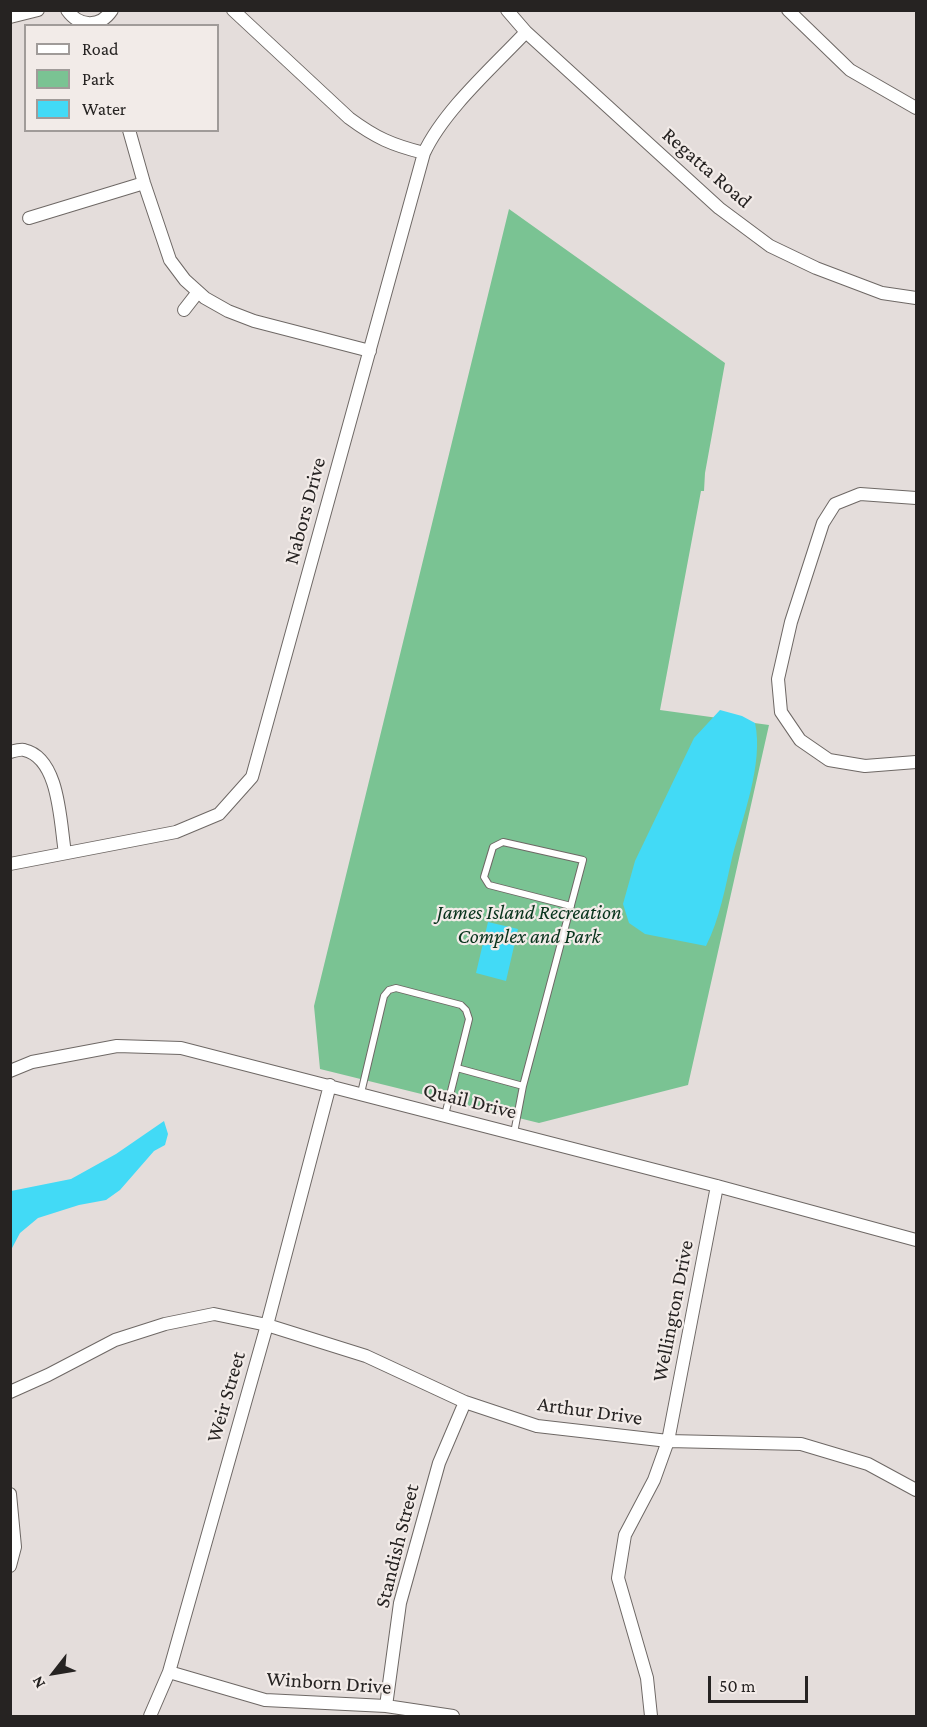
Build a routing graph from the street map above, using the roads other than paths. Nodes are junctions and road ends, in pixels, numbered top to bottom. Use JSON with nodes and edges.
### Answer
{"nodes":[{"id":1,"x":38,"y":10,"type":"edge"},
{"id":2,"x":67,"y":10,"type":"edge"},
{"id":3,"x":112,"y":10,"type":"edge"},
{"id":4,"x":233,"y":10,"type":"edge"},
{"id":5,"x":507,"y":10,"type":"edge"},
{"id":6,"x":788,"y":10,"type":"edge"},
{"id":7,"x":10,"y":17,"type":"edge"},
{"id":8,"x":98,"y":24,"type":"edge"},
{"id":9,"x":526,"y":32,"type":"junction"},
{"id":10,"x":916,"y":108,"type":"edge"},
{"id":11,"x":130,"y":132,"type":"edge"},
{"id":12,"x":424,"y":153,"type":"junction"},
{"id":13,"x":144,"y":183,"type":"junction"},
{"id":14,"x":29,"y":218,"type":"dead end"},
{"id":15,"x":198,"y":292,"type":"junction"},
{"id":16,"x":916,"y":298,"type":"edge"},
{"id":17,"x":184,"y":310,"type":"dead end"},
{"id":18,"x":370,"y":351,"type":"junction"},
{"id":19,"x":916,"y":498,"type":"edge"},
{"id":20,"x":10,"y":752,"type":"edge"},
{"id":21,"x":916,"y":762,"type":"edge"},
{"id":22,"x":65,"y":853,"type":"junction"},
{"id":23,"x":10,"y":864,"type":"edge"},
{"id":24,"x":571,"y":906,"type":"junction"},
{"id":25,"x":457,"y":1068,"type":"junction"},
{"id":26,"x":10,"y":1071,"type":"edge"},
{"id":27,"x":330,"y":1085,"type":"junction"},
{"id":28,"x":523,"y":1086,"type":"junction"},
{"id":29,"x":360,"y":1093,"type":"junction"},
{"id":30,"x":445,"y":1115,"type":"junction"},
{"id":31,"x":514,"y":1133,"type":"junction"},
{"id":32,"x":717,"y":1186,"type":"junction"},
{"id":33,"x":916,"y":1240,"type":"edge"},
{"id":34,"x":267,"y":1325,"type":"junction"},
{"id":35,"x":10,"y":1392,"type":"edge"},
{"id":36,"x":465,"y":1402,"type":"junction"},
{"id":37,"x":668,"y":1441,"type":"junction"},
{"id":38,"x":916,"y":1490,"type":"edge"},
{"id":39,"x":10,"y":1494,"type":"edge"},
{"id":40,"x":10,"y":1566,"type":"edge"},
{"id":41,"x":169,"y":1672,"type":"junction"},
{"id":42,"x":386,"y":1706,"type":"junction"},
{"id":43,"x":150,"y":1716,"type":"edge"},
{"id":44,"x":453,"y":1716,"type":"edge"},
{"id":45,"x":651,"y":1716,"type":"edge"}],
"edges":[{"from":1,"to":7,"type":"street"},
{"from":2,"to":8,"type":"street"},
{"from":3,"to":8,"type":"street"},
{"from":4,"to":12,"type":"street"},
{"from":5,"to":9,"type":"street","name":"Regatta Road"},
{"from":6,"to":10,"type":"street"},
{"from":9,"to":12,"type":"street","name":"Nabors Drive"},
{"from":9,"to":16,"type":"street","name":"Regatta Road"},
{"from":11,"to":13,"type":"street"},
{"from":12,"to":18,"type":"street","name":"Nabors Drive"},
{"from":13,"to":14,"type":"street"},
{"from":13,"to":15,"type":"street"},
{"from":15,"to":17,"type":"street"},
{"from":15,"to":18,"type":"street"},
{"from":18,"to":22,"type":"street","name":"Nabors Drive"},
{"from":19,"to":21,"type":"street"},
{"from":20,"to":22,"type":"street"},
{"from":22,"to":23,"type":"street","name":"Nabors Drive"},
{"from":24,"to":24,"type":"lane"},
{"from":24,"to":28,"type":"lane"},
{"from":25,"to":28,"type":"lane"},
{"from":25,"to":29,"type":"lane"},
{"from":25,"to":30,"type":"lane"},
{"from":26,"to":27,"type":"street","name":"Quail Drive"},
{"from":27,"to":29,"type":"street","name":"Quail Drive"},
{"from":27,"to":34,"type":"street","name":"Weir Street"},
{"from":28,"to":31,"type":"lane"},
{"from":29,"to":30,"type":"street","name":"Quail Drive"},
{"from":30,"to":31,"type":"street","name":"Quail Drive"},
{"from":31,"to":32,"type":"street","name":"Quail Drive"},
{"from":32,"to":33,"type":"street","name":"Quail Drive"},
{"from":32,"to":37,"type":"street","name":"Wellington Drive"},
{"from":34,"to":35,"type":"street"},
{"from":34,"to":36,"type":"street","name":"Arthur Drive"},
{"from":34,"to":41,"type":"street","name":"Weir Street"},
{"from":36,"to":37,"type":"street","name":"Arthur Drive"},
{"from":36,"to":42,"type":"street","name":"Standish Street"},
{"from":37,"to":38,"type":"street","name":"Arthur Drive"},
{"from":37,"to":45,"type":"street","name":"Wellington Drive"},
{"from":39,"to":40,"type":"street"},
{"from":41,"to":42,"type":"street","name":"Winborn Drive"},
{"from":41,"to":43,"type":"street","name":"Weir Street"},
{"from":42,"to":44,"type":"street","name":"Winborn Drive"}]}
